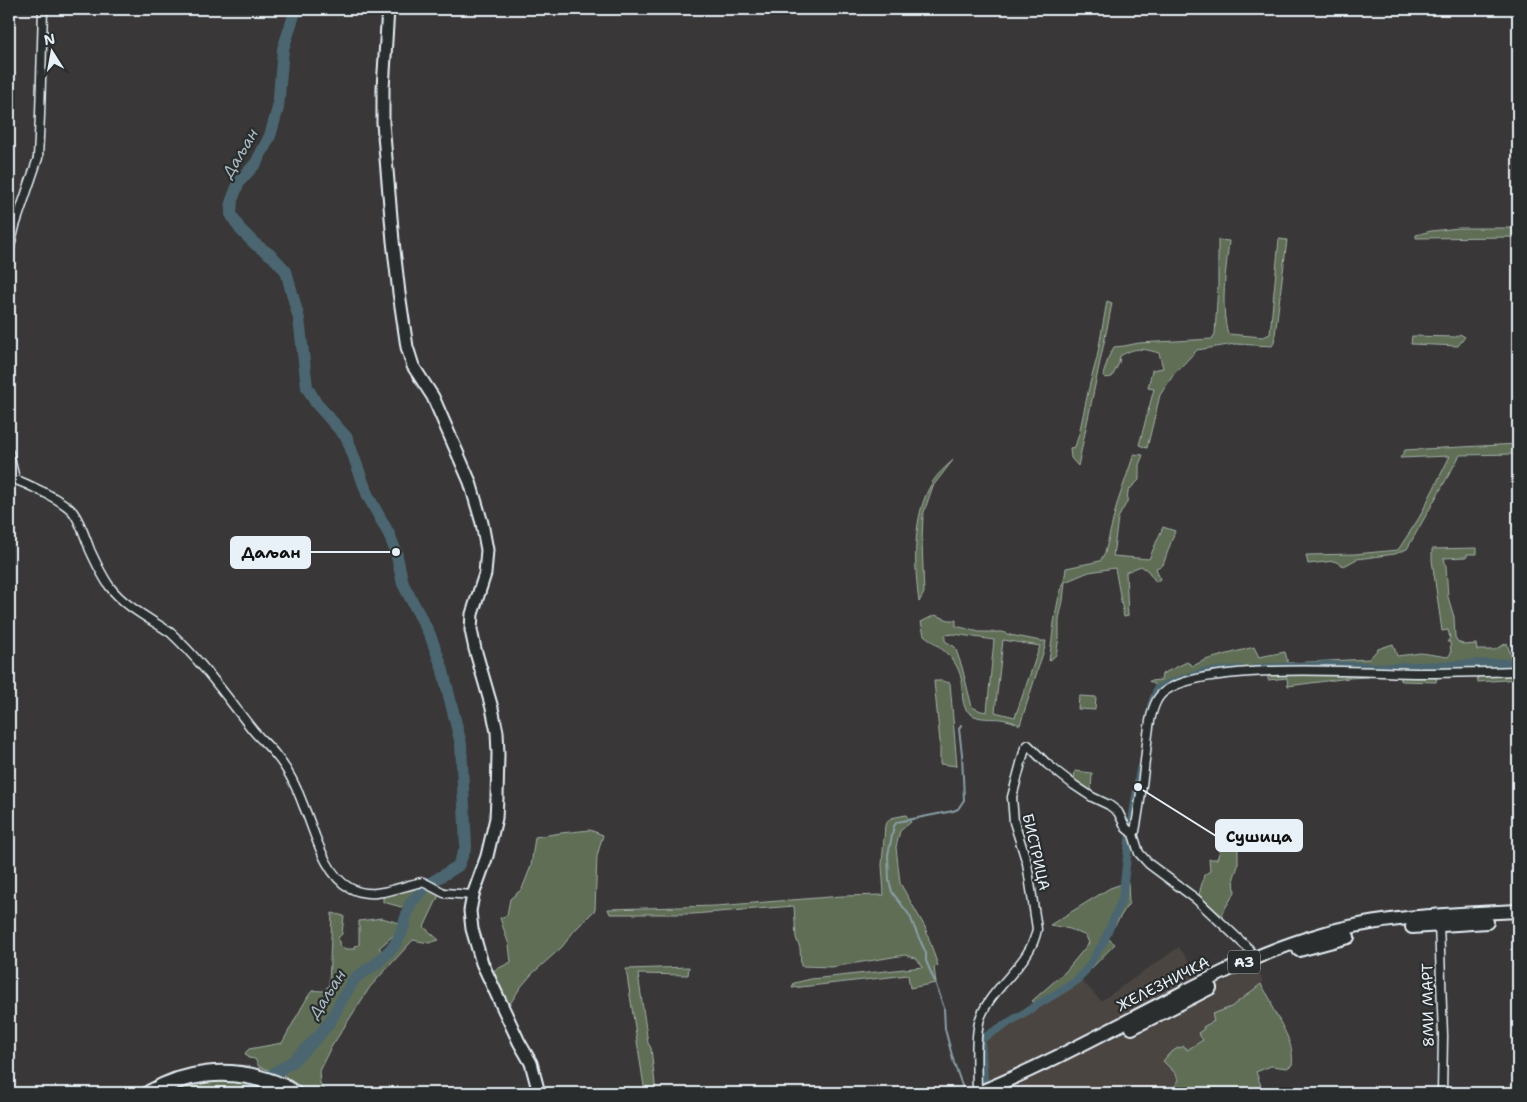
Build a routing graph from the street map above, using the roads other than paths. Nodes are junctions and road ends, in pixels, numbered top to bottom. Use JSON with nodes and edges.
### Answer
{"nodes":[{"id":1,"x":43,"y":9,"type":"edge"},
{"id":2,"x":388,"y":9,"type":"edge"},
{"id":3,"x":9,"y":251,"type":"edge"},
{"id":4,"x":9,"y":453,"type":"edge"},
{"id":5,"x":11,"y":478,"type":"edge"},
{"id":6,"x":1518,"y":671,"type":"edge"},
{"id":7,"x":1133,"y":834,"type":"junction"},
{"id":8,"x":473,"y":895,"type":"junction"},
{"id":9,"x":1518,"y":911,"type":"edge"},
{"id":10,"x":1518,"y":920,"type":"edge"},
{"id":11,"x":1439,"y":921,"type":"junction"},
{"id":12,"x":1254,"y":962,"type":"junction"},
{"id":13,"x":181,"y":1080,"type":"junction"},
{"id":14,"x":996,"y":1090,"type":"edge"},
{"id":15,"x":291,"y":1092,"type":"edge"},
{"id":16,"x":150,"y":1093,"type":"edge"},
{"id":17,"x":160,"y":1093,"type":"edge"},
{"id":18,"x":539,"y":1093,"type":"edge"},
{"id":19,"x":978,"y":1093,"type":"edge"},
{"id":20,"x":1442,"y":1093,"type":"edge"}],
"edges":[{"from":1,"to":3,"type":"street"},
{"from":2,"to":8,"type":"street"},
{"from":4,"to":5,"type":"street"},
{"from":5,"to":8,"type":"street"},
{"from":6,"to":7,"type":"street"},
{"from":7,"to":12,"type":"street"},
{"from":7,"to":19,"type":"street","name":"БИСТРИЦА"},
{"from":8,"to":18,"type":"street"},
{"from":9,"to":11,"type":"main road","name":"ЖЕЛЕЗНИЧКА","number":"A3"},
{"from":10,"to":11,"type":"main road","name":"ЖЕЛЕЗНИЧКА","number":"A3"},
{"from":11,"to":12,"type":"main road","name":"ЖЕЛЕЗНИЧКА","number":"A3"},
{"from":11,"to":20,"type":"street","name":"8МИ МАРТ"},
{"from":12,"to":14,"type":"main road","name":"ЖЕЛЕЗНИЧКА","number":"A3"},
{"from":13,"to":15,"type":"highway"},
{"from":13,"to":16,"type":"highway"},
{"from":13,"to":17,"type":"highway"},
{"from":14,"to":19,"type":"main road","name":"ЖЕЛЕЗНИЧКА","number":"A3"}]}
